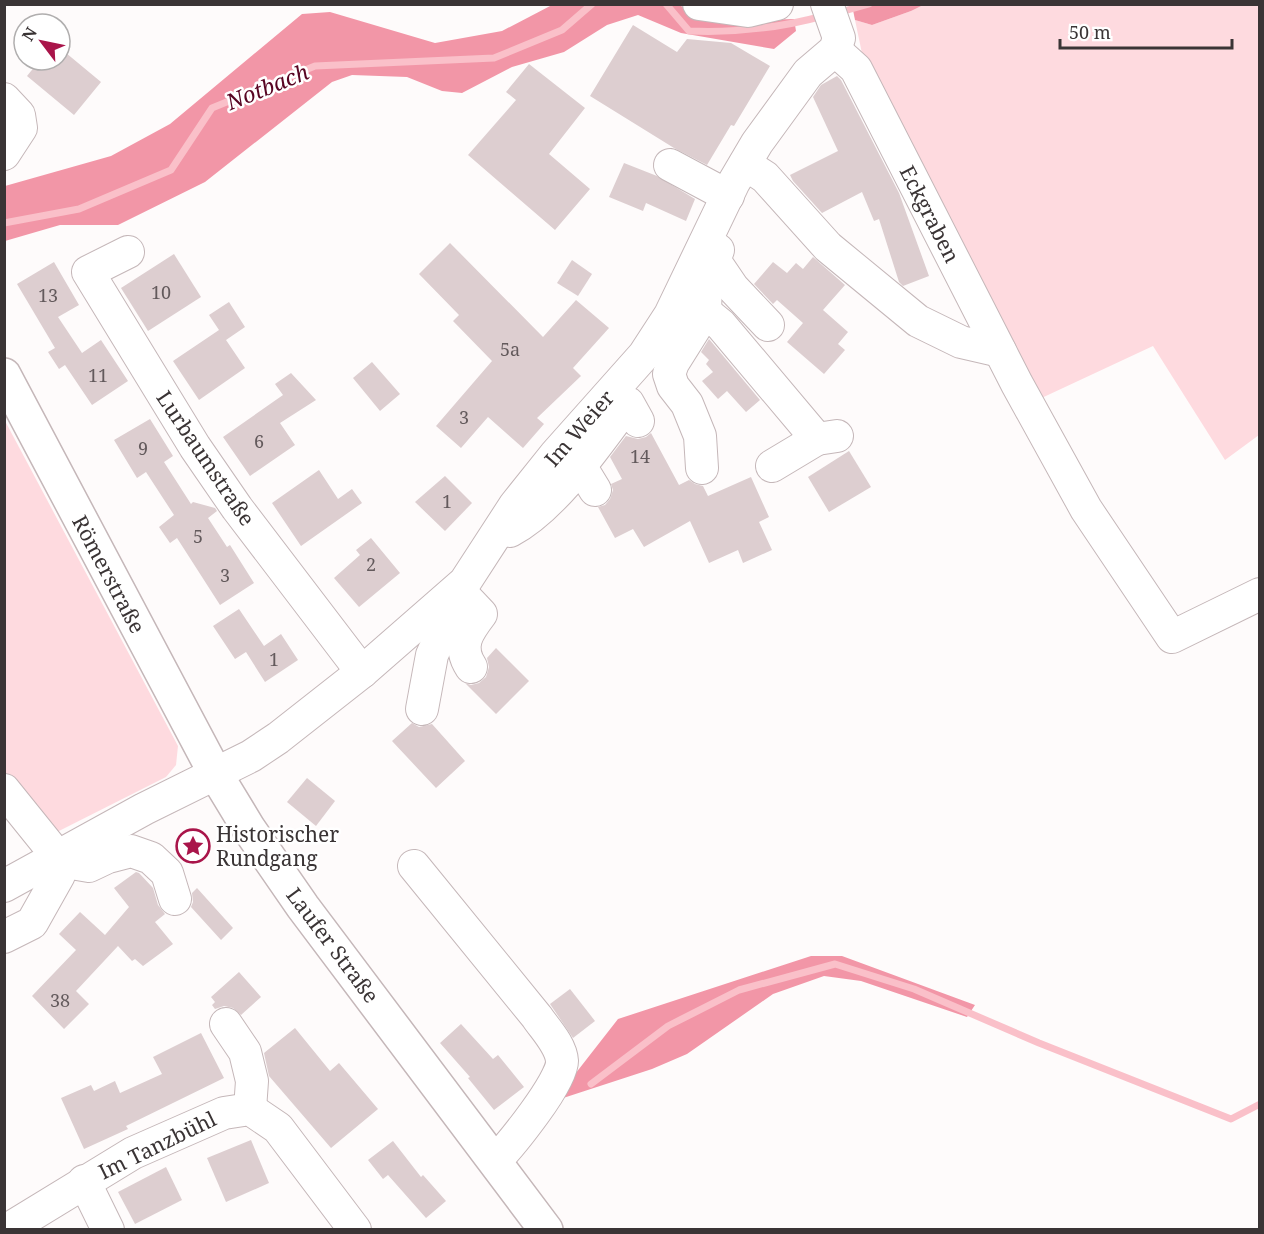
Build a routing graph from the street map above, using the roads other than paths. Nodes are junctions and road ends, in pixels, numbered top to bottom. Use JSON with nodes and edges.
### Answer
{"nodes":[{"id":1,"x":699,"y":4,"type":"edge"},
{"id":2,"x":777,"y":4,"type":"edge"},
{"id":3,"x":827,"y":5,"type":"edge"},
{"id":4,"x":837,"y":44,"type":"junction"},
{"id":5,"x":4,"y":99,"type":"edge"},
{"id":6,"x":4,"y":154,"type":"edge"},
{"id":7,"x":670,"y":165,"type":"dead end"},
{"id":8,"x":736,"y":180,"type":"junction"},
{"id":9,"x":128,"y":252,"type":"dead end"},
{"id":10,"x":714,"y":260,"type":"junction"},
{"id":11,"x":705,"y":312,"type":"junction"},
{"id":12,"x":768,"y":325,"type":"dead end"},
{"id":13,"x":1000,"y":351,"type":"junction"},
{"id":14,"x":4,"y":375,"type":"edge"},
{"id":15,"x":638,"y":421,"type":"dead end"},
{"id":16,"x":772,"y":466,"type":"dead end"},
{"id":17,"x":702,"y":468,"type":"dead end"},
{"id":18,"x":491,"y":542,"type":"junction"},
{"id":19,"x":464,"y":588,"type":"junction"},
{"id":20,"x":1260,"y":594,"type":"edge"},
{"id":21,"x":471,"y":667,"type":"dead end"},
{"id":22,"x":362,"y":672,"type":"junction"},
{"id":23,"x":422,"y":709,"type":"dead end"},
{"id":24,"x":215,"y":773,"type":"junction"},
{"id":25,"x":4,"y":790,"type":"edge"},
{"id":26,"x":56,"y":858,"type":"junction"},
{"id":27,"x":414,"y":866,"type":"dead end"},
{"id":28,"x":4,"y":886,"type":"edge"},
{"id":29,"x":175,"y":899,"type":"dead end"},
{"id":30,"x":4,"y":937,"type":"edge"},
{"id":31,"x":226,"y":1023,"type":"dead end"},
{"id":32,"x":250,"y":1109,"type":"junction"},
{"id":33,"x":495,"y":1161,"type":"junction"},
{"id":34,"x":84,"y":1181,"type":"junction"},
{"id":35,"x":7,"y":1230,"type":"edge"},
{"id":36,"x":108,"y":1230,"type":"edge"},
{"id":37,"x":355,"y":1230,"type":"edge"},
{"id":38,"x":546,"y":1230,"type":"edge"}],
"edges":[{"from":1,"to":2,"type":"street"},
{"from":3,"to":4,"type":"street"},
{"from":4,"to":8,"type":"street","name":"Im Weier"},
{"from":4,"to":13,"type":"street","name":"Eckgraben"},
{"from":5,"to":6,"type":"street"},
{"from":7,"to":8,"type":"street"},
{"from":8,"to":10,"type":"street"},
{"from":8,"to":13,"type":"street"},
{"from":8,"to":18,"type":"street","name":"Im Weier"},
{"from":9,"to":22,"type":"street","name":"Lurbaumstraße"},
{"from":10,"to":11,"type":"street"},
{"from":10,"to":12,"type":"street"},
{"from":11,"to":16,"type":"street"},
{"from":11,"to":17,"type":"street"},
{"from":13,"to":20,"type":"street","name":"Eckgraben"},
{"from":14,"to":24,"type":"main road","name":"Römerstraße"},
{"from":15,"to":18,"type":"street"},
{"from":18,"to":19,"type":"street","name":"Im Weier"},
{"from":19,"to":21,"type":"street"},
{"from":19,"to":22,"type":"street","name":"Im Weier"},
{"from":19,"to":23,"type":"street"},
{"from":22,"to":24,"type":"street","name":"Im Weier"},
{"from":24,"to":26,"type":"street"},
{"from":24,"to":33,"type":"main road","name":"Laufer Straße"},
{"from":25,"to":26,"type":"street"},
{"from":26,"to":28,"type":"street"},
{"from":26,"to":29,"type":"street"},
{"from":26,"to":30,"type":"street"},
{"from":27,"to":33,"type":"street"},
{"from":31,"to":32,"type":"street"},
{"from":32,"to":34,"type":"street","name":"Im Tanzbühl"},
{"from":32,"to":37,"type":"street"},
{"from":33,"to":38,"type":"main road","name":"Laufer Straße"},
{"from":34,"to":35,"type":"street","name":"Im Tanzbühl"},
{"from":34,"to":36,"type":"street","name":"Im Tanzbühl"}]}
